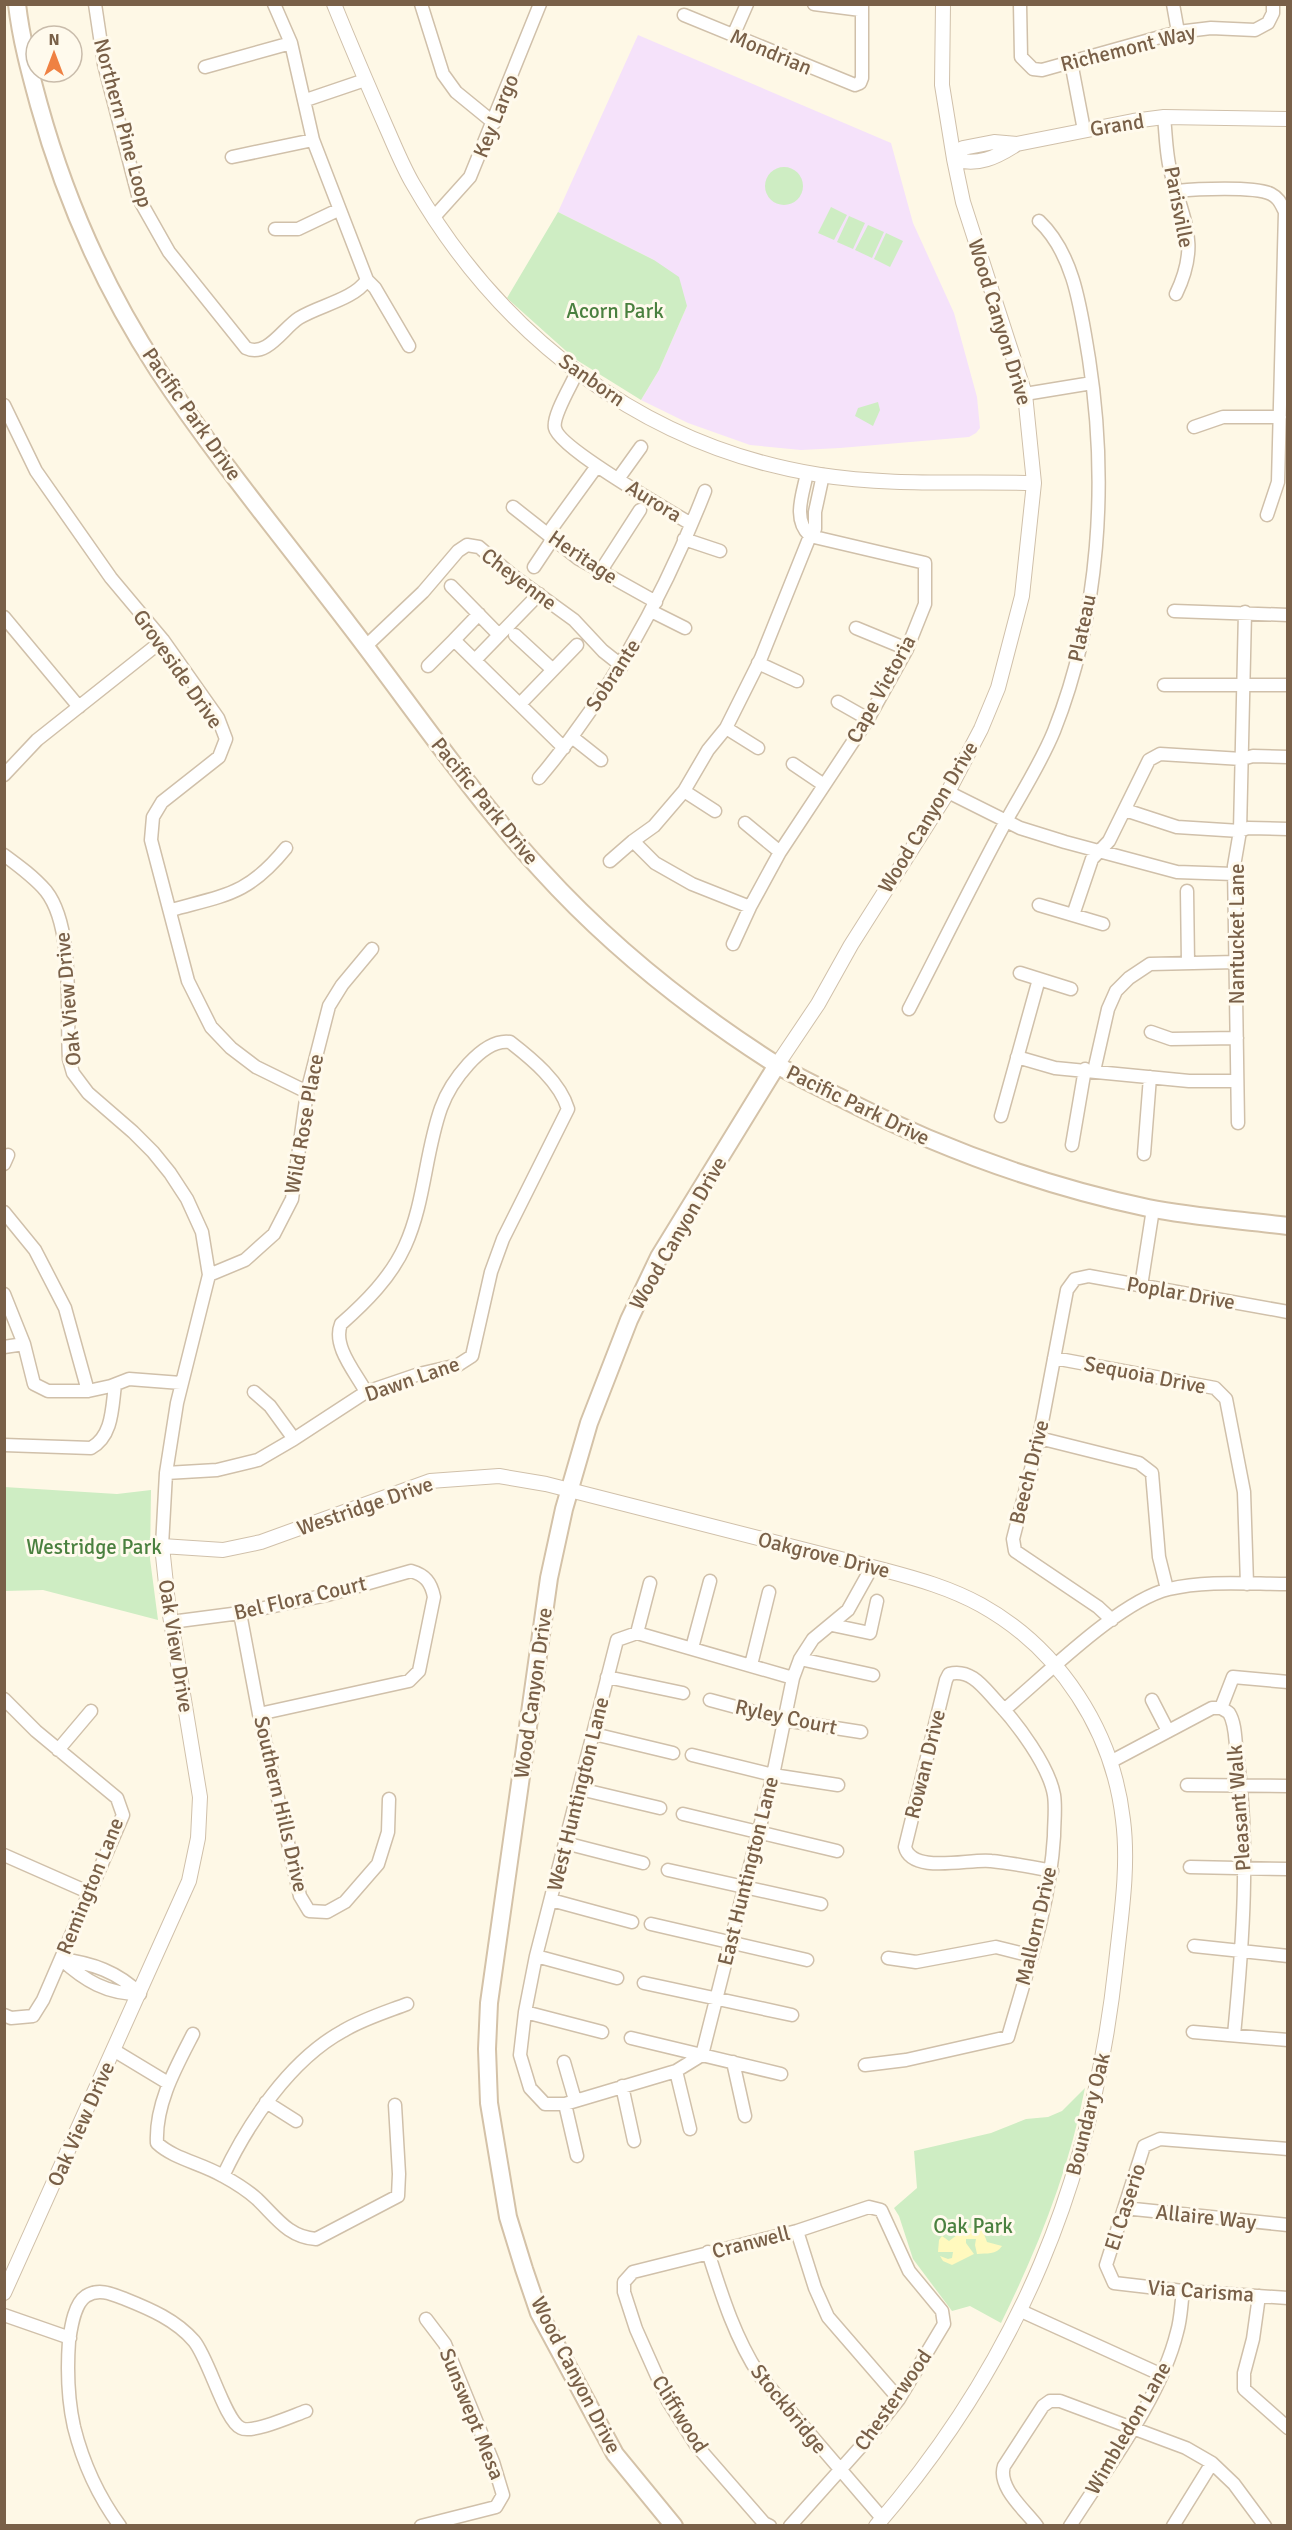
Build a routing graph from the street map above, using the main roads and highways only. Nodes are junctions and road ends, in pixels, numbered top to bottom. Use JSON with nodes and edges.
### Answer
{"nodes":[{"id":1,"x":17,"y":4,"type":"edge"},
{"id":2,"x":777,"y":1065,"type":"junction"},
{"id":3,"x":1287,"y":1226,"type":"edge"},
{"id":4,"x":674,"y":2526,"type":"edge"}],
"edges":[{"from":1,"to":2,"type":"main road","name":"Pacific Park Drive"},
{"from":2,"to":3,"type":"main road","name":"Pacific Park Drive"},
{"from":2,"to":4,"type":"main road","name":"Wood Canyon Drive"}]}
